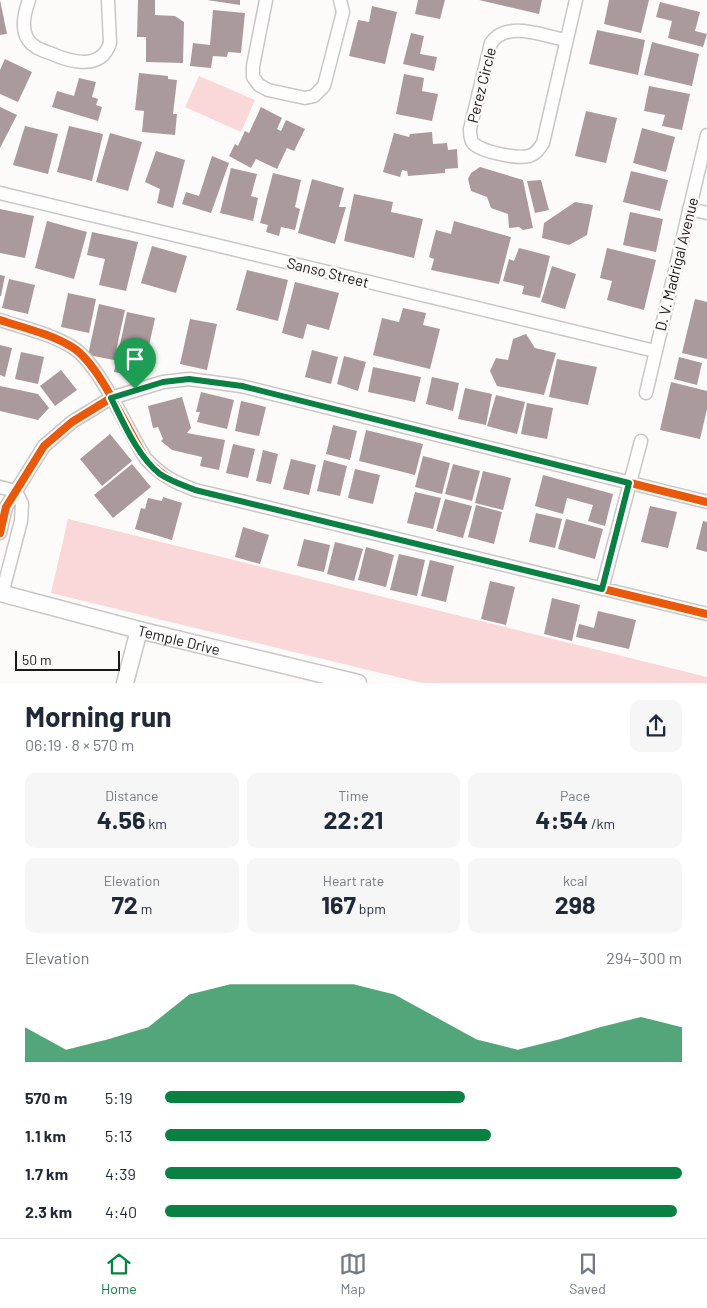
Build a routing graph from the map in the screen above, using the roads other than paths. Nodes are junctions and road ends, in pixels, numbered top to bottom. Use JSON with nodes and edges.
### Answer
{"nodes":[{"id":1,"x":29,"y":0,"type":"edge"},
{"id":2,"x":108,"y":0,"type":"edge"},
{"id":3,"x":266,"y":0,"type":"edge"},
{"id":4,"x":340,"y":0,"type":"edge"},
{"id":5,"x":576,"y":0,"type":"edge"},
{"id":6,"x":566,"y":40,"type":"junction"},
{"id":7,"x":707,"y":135,"type":"edge"},
{"id":8,"x":0,"y":193,"type":"edge"},
{"id":9,"x":689,"y":209,"type":"junction"},
{"id":10,"x":707,"y":213,"type":"edge"},
{"id":11,"x":0,"y":320,"type":"edge"},
{"id":12,"x":655,"y":351,"type":"junction"},
{"id":13,"x":646,"y":393,"type":"dead end"},
{"id":14,"x":111,"y":398,"type":"junction"},
{"id":15,"x":641,"y":441,"type":"dead end"},
{"id":16,"x":629,"y":483,"type":"junction"},
{"id":17,"x":0,"y":486,"type":"edge"},
{"id":18,"x":16,"y":491,"type":"junction"},
{"id":19,"x":707,"y":502,"type":"edge"},
{"id":20,"x":0,"y":533,"type":"edge"},
{"id":21,"x":602,"y":589,"type":"junction"},
{"id":22,"x":1,"y":593,"type":"edge"},
{"id":23,"x":707,"y":614,"type":"edge"},
{"id":24,"x":139,"y":630,"type":"junction"},
{"id":25,"x":125,"y":683,"type":"edge"},
{"id":26,"x":358,"y":683,"type":"edge"}],
"edges":[{"from":1,"to":2,"type":"street"},
{"from":3,"to":4,"type":"street"},
{"from":5,"to":6,"type":"street","name":"Perez Circle"},
{"from":6,"to":6,"type":"street","name":"Perez Circle"},
{"from":7,"to":9,"type":"street","name":"D. V. Madrigal Avenue"},
{"from":8,"to":12,"type":"street","name":"Sanso Street"},
{"from":9,"to":10,"type":"street"},
{"from":9,"to":12,"type":"street","name":"D. V. Madrigal Avenue"},
{"from":11,"to":14,"type":"street"},
{"from":12,"to":13,"type":"street","name":"D. V. Madrigal Avenue"},
{"from":14,"to":16,"type":"street"},
{"from":14,"to":18,"type":"street"},
{"from":14,"to":21,"type":"street"},
{"from":15,"to":16,"type":"street"},
{"from":16,"to":19,"type":"street"},
{"from":16,"to":21,"type":"street"},
{"from":17,"to":18,"type":"street"},
{"from":18,"to":20,"type":"street"},
{"from":18,"to":22,"type":"street"},
{"from":21,"to":23,"type":"street"},
{"from":22,"to":24,"type":"street","name":"Temple Drive"},
{"from":24,"to":25,"type":"street"},
{"from":24,"to":26,"type":"street","name":"Temple Drive"}]}
